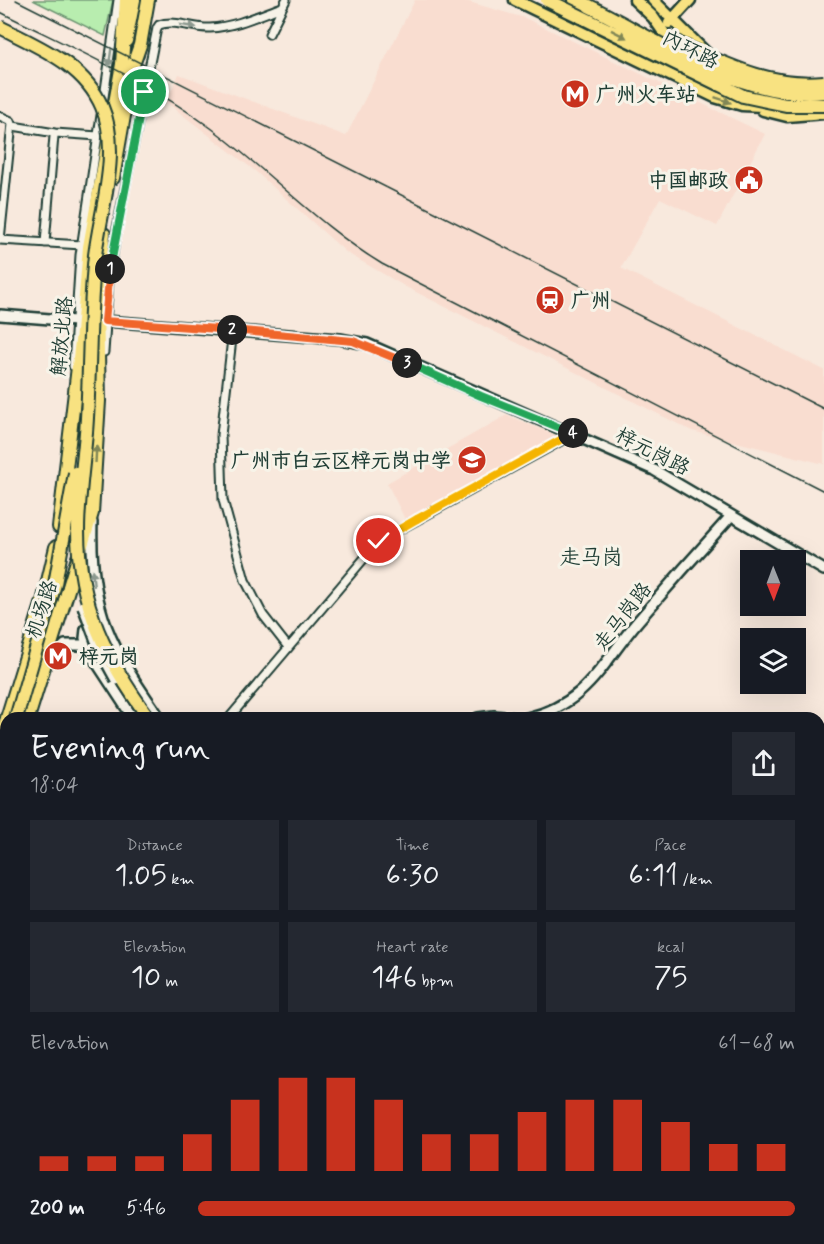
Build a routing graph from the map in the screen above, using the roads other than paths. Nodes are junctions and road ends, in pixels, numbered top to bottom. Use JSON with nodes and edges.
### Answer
{"nodes":[{"id":1,"x":118,"y":0,"type":"edge"},
{"id":2,"x":126,"y":0,"type":"edge"},
{"id":3,"x":135,"y":0,"type":"edge"},
{"id":4,"x":141,"y":0,"type":"edge"},
{"id":5,"x":148,"y":0,"type":"edge"},
{"id":6,"x":286,"y":0,"type":"edge"},
{"id":7,"x":515,"y":0,"type":"edge"},
{"id":8,"x":547,"y":0,"type":"edge"},
{"id":9,"x":559,"y":0,"type":"edge"},
{"id":10,"x":575,"y":0,"type":"edge"},
{"id":11,"x":635,"y":0,"type":"edge"},
{"id":12,"x":653,"y":0,"type":"edge"},
{"id":13,"x":690,"y":0,"type":"edge"},
{"id":14,"x":593,"y":3,"type":"edge"},
{"id":15,"x":282,"y":8,"type":"junction"},
{"id":16,"x":673,"y":18,"type":"junction"},
{"id":17,"x":567,"y":23,"type":"junction"},
{"id":18,"x":0,"y":27,"type":"edge"},
{"id":19,"x":664,"y":32,"type":"junction"},
{"id":20,"x":269,"y":34,"type":"dead end"},
{"id":21,"x":601,"y":40,"type":"junction"},
{"id":22,"x":686,"y":61,"type":"junction"},
{"id":23,"x":127,"y":64,"type":"junction"},
{"id":24,"x":649,"y":64,"type":"junction"},
{"id":25,"x":706,"y":75,"type":"junction"},
{"id":26,"x":824,"y":77,"type":"edge"},
{"id":27,"x":677,"y":78,"type":"junction"},
{"id":28,"x":721,"y":82,"type":"junction"},
{"id":29,"x":824,"y":82,"type":"edge"},
{"id":30,"x":692,"y":86,"type":"junction"},
{"id":31,"x":771,"y":86,"type":"junction"},
{"id":32,"x":824,"y":87,"type":"edge"},
{"id":33,"x":783,"y":88,"type":"junction"},
{"id":34,"x":824,"y":92,"type":"edge"},
{"id":35,"x":824,"y":100,"type":"edge"},
{"id":36,"x":824,"y":105,"type":"edge"},
{"id":37,"x":782,"y":107,"type":"junction"},
{"id":38,"x":824,"y":113,"type":"edge"},
{"id":39,"x":0,"y":116,"type":"edge"},
{"id":40,"x":12,"y":124,"type":"junction"},
{"id":41,"x":54,"y":136,"type":"dead end"},
{"id":42,"x":98,"y":136,"type":"junction"},
{"id":43,"x":0,"y":240,"type":"edge"},
{"id":44,"x":45,"y":243,"type":"junction"},
{"id":45,"x":82,"y":245,"type":"junction"},
{"id":46,"x":0,"y":315,"type":"edge"},
{"id":47,"x":75,"y":321,"type":"junction"},
{"id":48,"x":105,"y":321,"type":"junction"},
{"id":49,"x":233,"y":330,"type":"junction"},
{"id":50,"x":90,"y":362,"type":"junction"},
{"id":51,"x":99,"y":384,"type":"junction"},
{"id":52,"x":574,"y":434,"type":"junction"},
{"id":53,"x":74,"y":463,"type":"junction"},
{"id":54,"x":92,"y":513,"type":"junction"},
{"id":55,"x":61,"y":515,"type":"junction"},
{"id":56,"x":730,"y":516,"type":"junction"},
{"id":57,"x":824,"y":570,"type":"edge"},
{"id":58,"x":40,"y":612,"type":"junction"},
{"id":59,"x":58,"y":619,"type":"junction"},
{"id":60,"x":107,"y":634,"type":"junction"},
{"id":61,"x":288,"y":647,"type":"junction"},
{"id":62,"x":93,"y":657,"type":"junction"},
{"id":63,"x":42,"y":671,"type":"junction"},
{"id":64,"x":8,"y":712,"type":"edge"},
{"id":65,"x":18,"y":712,"type":"edge"},
{"id":66,"x":30,"y":712,"type":"edge"},
{"id":67,"x":129,"y":712,"type":"edge"},
{"id":68,"x":139,"y":712,"type":"edge"},
{"id":69,"x":145,"y":712,"type":"edge"},
{"id":70,"x":155,"y":712,"type":"edge"},
{"id":71,"x":235,"y":712,"type":"edge"},
{"id":72,"x":545,"y":712,"type":"edge"}],
"edges":[{"from":1,"to":42,"type":"street","one_way":true},
{"from":2,"to":23,"type":"highway","name":"解放北路"},
{"from":3,"to":23,"type":"main road","name":"解放北路"},
{"from":4,"to":23,"type":"main road","name":"解放北路"},
{"from":5,"to":23,"type":"highway","name":"解放北路"},
{"from":6,"to":15,"type":"street"},
{"from":7,"to":17,"type":"main road"},
{"from":8,"to":36,"type":"highway","name":"内环路","one_way":true,"bridge":true},
{"from":9,"to":17,"type":"main road"},
{"from":10,"to":14,"type":"highway","name":"内环路"},
{"from":11,"to":19,"type":"main road"},
{"from":12,"to":16,"type":"main road"},
{"from":13,"to":16,"type":"main road"},
{"from":14,"to":21,"type":"main road"},
{"from":14,"to":29,"type":"highway","bridge":true},
{"from":14,"to":34,"type":"highway","name":"内环路","bridge":true},
{"from":15,"to":20,"type":"street"},
{"from":48,"to":15,"type":"street","one_way":true},
{"from":16,"to":19,"type":"main road"},
{"from":16,"to":31,"type":"main road"},
{"from":17,"to":21,"type":"main road"},
{"from":18,"to":50,"type":"highway","bridge":true},
{"from":19,"to":22,"type":"main road"},
{"from":19,"to":24,"type":"main road"},
{"from":21,"to":24,"type":"main road"},
{"from":22,"to":25,"type":"main road"},
{"from":22,"to":27,"type":"main road"},
{"from":23,"to":51,"type":"highway","name":"解放北路"},
{"from":23,"to":53,"type":"highway","name":"解放北路"},
{"from":24,"to":27,"type":"main road"},
{"from":25,"to":27,"type":"main road"},
{"from":25,"to":28,"type":"main road"},
{"from":26,"to":31,"type":"street"},
{"from":27,"to":30,"type":"main road"},
{"from":28,"to":30,"type":"main road"},
{"from":28,"to":37,"type":"main road"},
{"from":30,"to":37,"type":"main road","one_way":true},
{"from":31,"to":33,"type":"main road"},
{"from":32,"to":33,"type":"main road"},
{"from":33,"to":37,"type":"main road"},
{"from":35,"to":37,"type":"main road"},
{"from":37,"to":38,"type":"main road"},
{"from":39,"to":40,"type":"street"},
{"from":40,"to":42,"type":"street"},
{"from":40,"to":43,"type":"street"},
{"from":41,"to":44,"type":"street"},
{"from":42,"to":45,"type":"street"},
{"from":43,"to":44,"type":"street"},
{"from":44,"to":45,"type":"street"},
{"from":45,"to":47,"type":"street"},
{"from":46,"to":47,"type":"street"},
{"from":47,"to":53,"type":"street"},
{"from":48,"to":49,"type":"street","name":"梓元岗路"},
{"from":48,"to":51,"type":"street"},
{"from":49,"to":52,"type":"street","name":"梓元岗路"},
{"from":49,"to":61,"type":"street"},
{"from":50,"to":65,"type":"highway","bridge":true},
{"from":50,"to":69,"type":"highway","bridge":true},
{"from":54,"to":51,"type":"highway","name":"解放北路","one_way":true},
{"from":52,"to":56,"type":"street","name":"梓元岗路"},
{"from":52,"to":61,"type":"street"},
{"from":53,"to":55,"type":"highway","name":"解放北路"},
{"from":53,"to":68,"type":"street","bridge":true},
{"from":54,"to":55,"type":"highway"},
{"from":54,"to":59,"type":"highway","name":"机场路"},
{"from":60,"to":54,"type":"street","one_way":true},
{"from":55,"to":58,"type":"highway","name":"解放北路"},
{"from":56,"to":57,"type":"street","name":"梓元岗路"},
{"from":56,"to":72,"type":"street","name":"走马岗路"},
{"from":58,"to":59,"type":"highway"},
{"from":58,"to":64,"type":"highway","name":"机场路"},
{"from":59,"to":63,"type":"highway","name":"机场路"},
{"from":60,"to":62,"type":"street"},
{"from":60,"to":70,"type":"street"},
{"from":61,"to":71,"type":"street"},
{"from":62,"to":63,"type":"street"},
{"from":62,"to":67,"type":"street"},
{"from":63,"to":66,"type":"highway","name":"机场路"}]}
